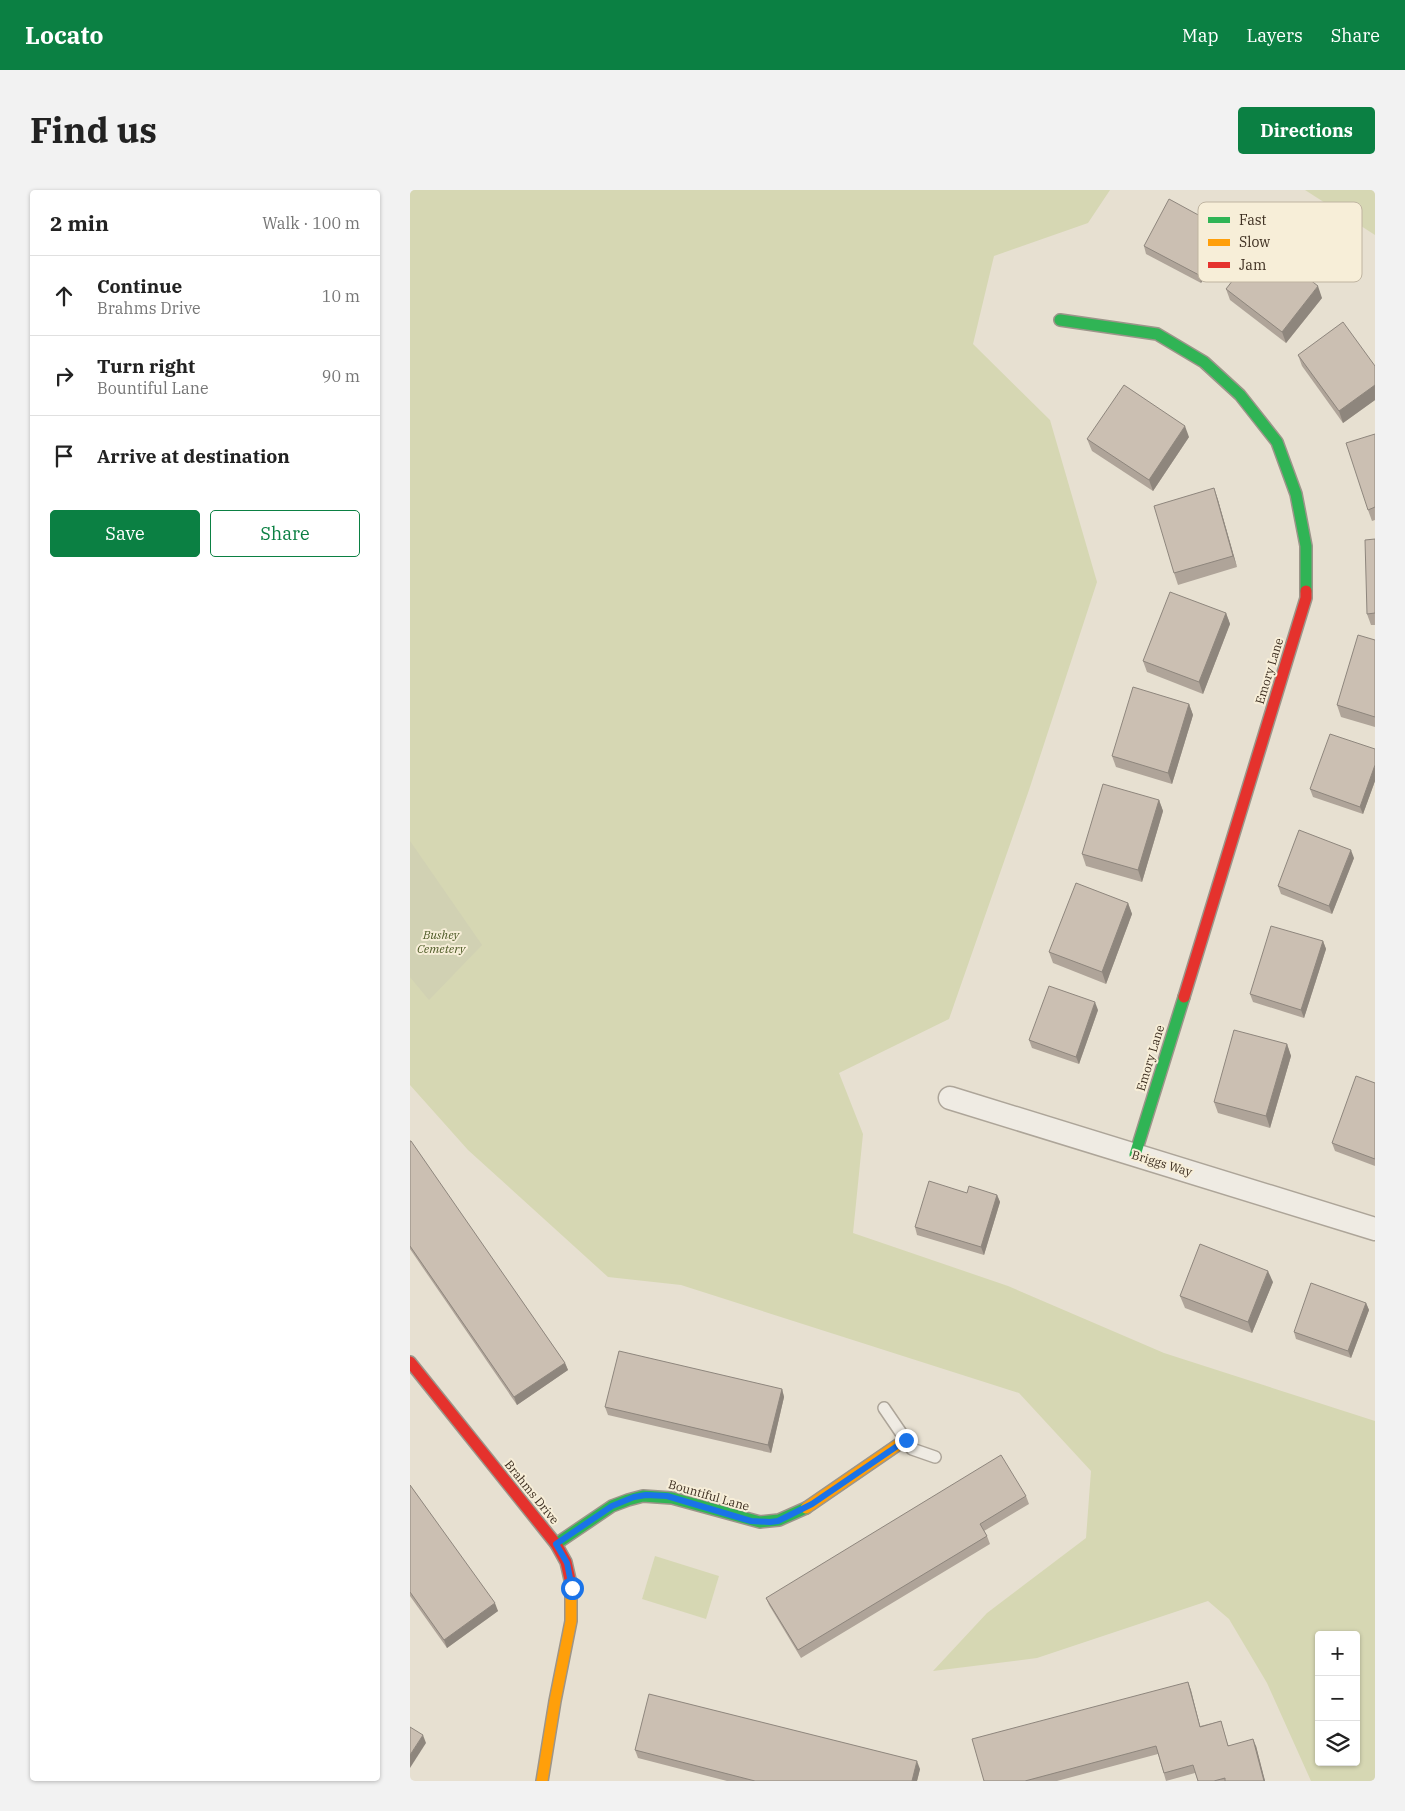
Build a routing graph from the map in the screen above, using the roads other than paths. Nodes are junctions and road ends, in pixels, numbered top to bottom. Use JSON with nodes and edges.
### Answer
{"nodes":[{"id":1,"x":1060,"y":320,"type":"dead end"},
{"id":2,"x":950,"y":1098,"type":"dead end"},
{"id":3,"x":1135,"y":1155,"type":"junction"},
{"id":4,"x":1375,"y":1228,"type":"edge"},
{"id":5,"x":410,"y":1362,"type":"edge"},
{"id":6,"x":884,"y":1408,"type":"dead end"},
{"id":7,"x":906,"y":1440,"type":"junction"},
{"id":8,"x":935,"y":1457,"type":"dead end"},
{"id":9,"x":556,"y":1544,"type":"junction"},
{"id":10,"x":542,"y":1781,"type":"edge"}],
"edges":[{"from":1,"to":3,"type":"street","name":"Emory Lane"},
{"from":2,"to":3,"type":"street","name":"Briggs Way"},
{"from":3,"to":4,"type":"street","name":"Briggs Way"},
{"from":5,"to":9,"type":"street","name":"Brahms Drive"},
{"from":6,"to":7,"type":"lane"},
{"from":7,"to":8,"type":"lane"},
{"from":7,"to":9,"type":"street","name":"Bountiful Lane"},
{"from":9,"to":10,"type":"street","name":"Brahms Drive"}]}
